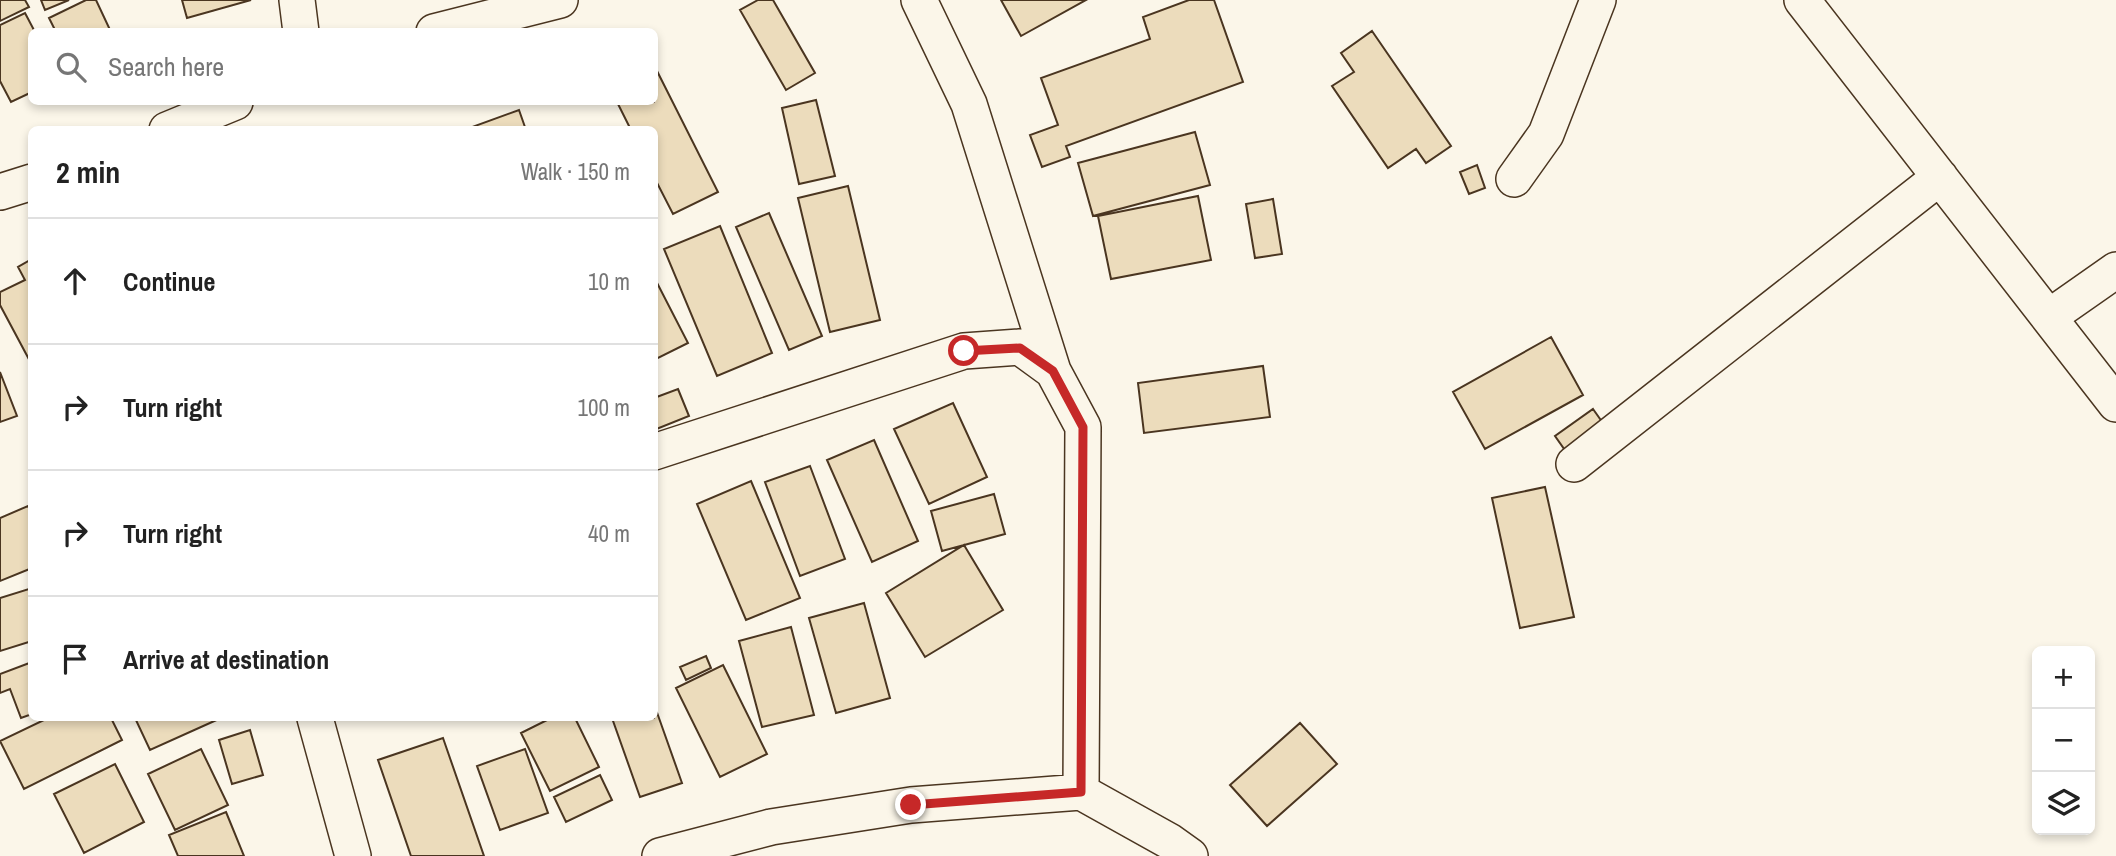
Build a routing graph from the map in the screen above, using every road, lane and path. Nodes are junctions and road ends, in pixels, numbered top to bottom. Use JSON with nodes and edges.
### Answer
{"nodes":[{"id":1,"x":297,"y":0,"type":"edge"},
{"id":2,"x":560,"y":0,"type":"edge"},
{"id":3,"x":919,"y":0,"type":"edge"},
{"id":4,"x":1598,"y":0,"type":"edge"},
{"id":5,"x":1801,"y":0,"type":"edge"},
{"id":6,"x":300,"y":28,"type":"edge"},
{"id":7,"x":450,"y":28,"type":"edge"},
{"id":8,"x":228,"y":105,"type":"edge"},
{"id":9,"x":177,"y":126,"type":"edge"},
{"id":10,"x":1940,"y":177,"type":"junction"},
{"id":11,"x":1514,"y":179,"type":"dead end"},
{"id":12,"x":28,"y":183,"type":"edge"},
{"id":13,"x":0,"y":192,"type":"edge"},
{"id":14,"x":2116,"y":271,"type":"edge"},
{"id":15,"x":2049,"y":317,"type":"junction"},
{"id":16,"x":1053,"y":371,"type":"junction"},
{"id":17,"x":2116,"y":404,"type":"edge"},
{"id":18,"x":658,"y":451,"type":"edge"},
{"id":19,"x":1574,"y":464,"type":"dead end"},
{"id":20,"x":316,"y":721,"type":"edge"},
{"id":21,"x":1081,"y":792,"type":"junction"},
{"id":22,"x":353,"y":856,"type":"edge"},
{"id":23,"x":660,"y":856,"type":"edge"},
{"id":24,"x":1190,"y":856,"type":"edge"}],
"edges":[{"from":1,"to":6,"type":"street"},
{"from":2,"to":7,"type":"street"},
{"from":3,"to":16,"type":"street"},
{"from":4,"to":11,"type":"street"},
{"from":5,"to":10,"type":"street"},
{"from":8,"to":9,"type":"street"},
{"from":10,"to":15,"type":"street"},
{"from":10,"to":19,"type":"street"},
{"from":12,"to":13,"type":"street"},
{"from":14,"to":15,"type":"street"},
{"from":15,"to":17,"type":"street"},
{"from":16,"to":18,"type":"street"},
{"from":16,"to":21,"type":"street"},
{"from":20,"to":22,"type":"street"},
{"from":21,"to":23,"type":"street"},
{"from":21,"to":24,"type":"street"}]}
